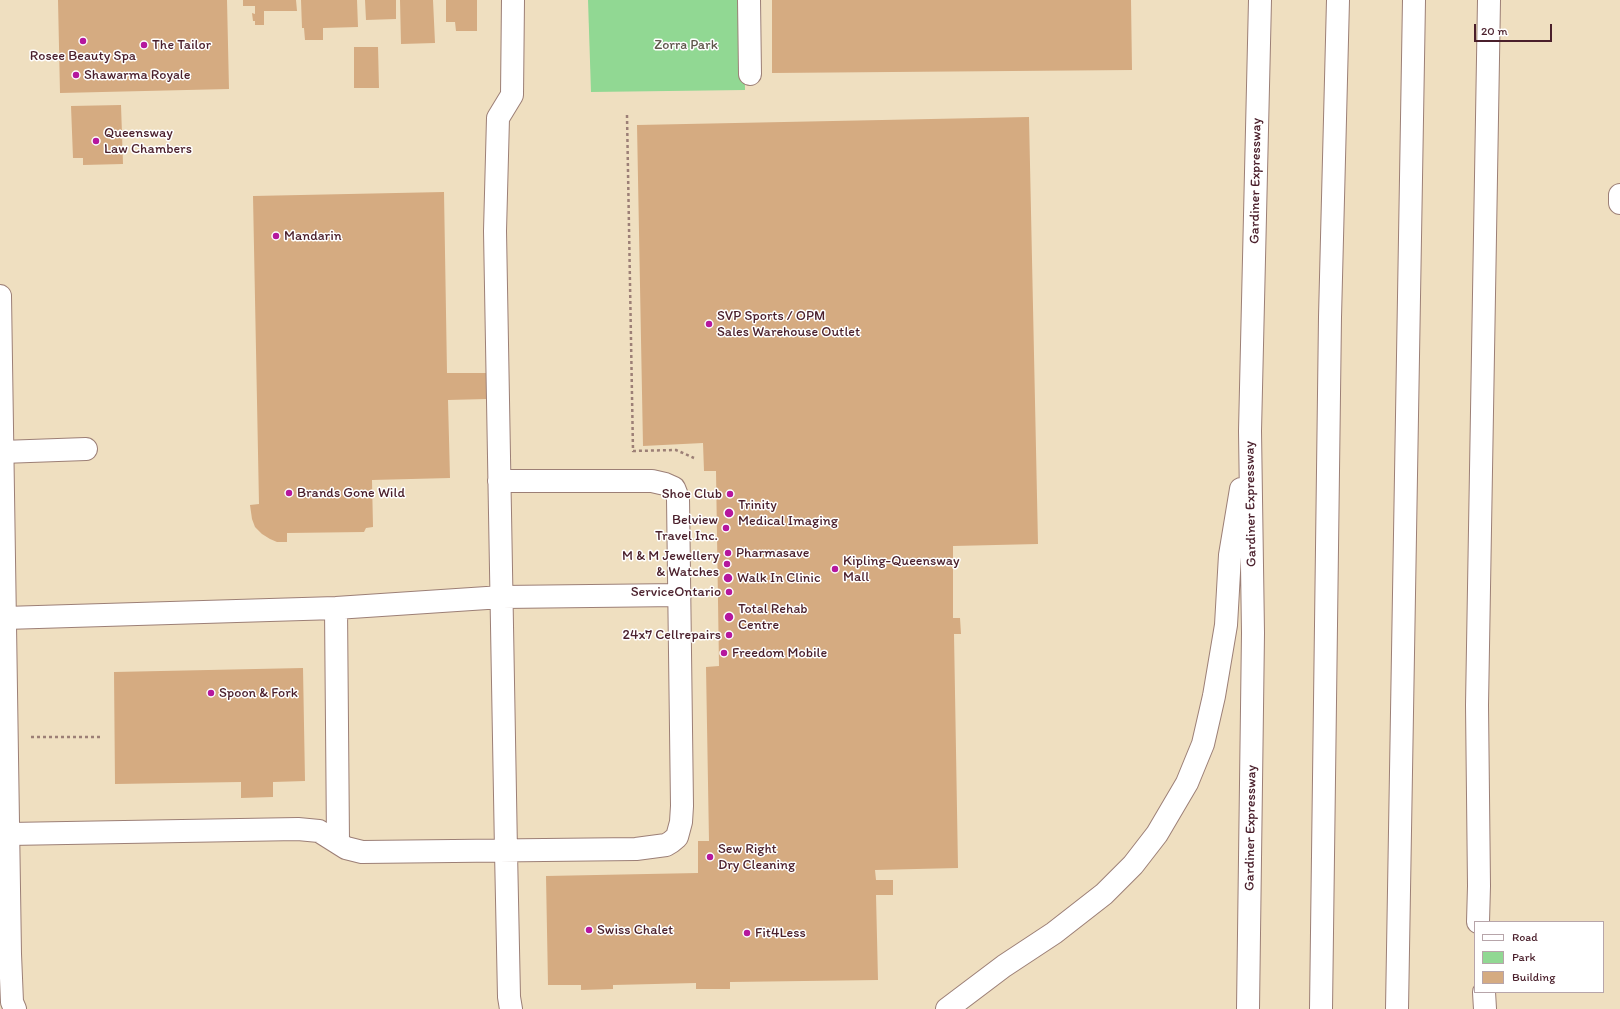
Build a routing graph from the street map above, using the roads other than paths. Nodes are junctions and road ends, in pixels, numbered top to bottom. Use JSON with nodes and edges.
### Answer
{"nodes":[{"id":1,"x":513,"y":0,"type":"edge"},
{"id":2,"x":749,"y":0,"type":"edge"},
{"id":3,"x":1260,"y":0,"type":"edge"},
{"id":4,"x":1338,"y":0,"type":"edge"},
{"id":5,"x":1414,"y":0,"type":"edge"},
{"id":6,"x":1489,"y":0,"type":"edge"},
{"id":7,"x":750,"y":74,"type":"dead end"},
{"id":8,"x":1620,"y":195,"type":"edge"},
{"id":9,"x":1620,"y":203,"type":"edge"},
{"id":10,"x":0,"y":296,"type":"edge"},
{"id":11,"x":1250,"y":431,"type":"junction"},
{"id":12,"x":86,"y":449,"type":"dead end"},
{"id":13,"x":2,"y":452,"type":"junction"},
{"id":14,"x":499,"y":481,"type":"junction"},
{"id":15,"x":2,"y":550,"type":"edge"},
{"id":16,"x":680,"y":595,"type":"junction"},
{"id":17,"x":502,"y":597,"type":"junction"},
{"id":18,"x":336,"y":608,"type":"junction"},
{"id":19,"x":5,"y":618,"type":"junction"},
{"id":20,"x":9,"y":834,"type":"junction"},
{"id":21,"x":338,"y":842,"type":"junction"},
{"id":22,"x":506,"y":851,"type":"junction"},
{"id":23,"x":1479,"y":921,"type":"edge"},
{"id":24,"x":5,"y":954,"type":"edge"},
{"id":25,"x":1476,"y":993,"type":"edge"},
{"id":26,"x":1484,"y":993,"type":"edge"},
{"id":27,"x":12,"y":1007,"type":"edge"},
{"id":28,"x":511,"y":1009,"type":"edge"},
{"id":29,"x":947,"y":1009,"type":"edge"},
{"id":30,"x":1248,"y":1009,"type":"edge"},
{"id":31,"x":1321,"y":1009,"type":"edge"},
{"id":32,"x":1397,"y":1009,"type":"edge"},
{"id":33,"x":1475,"y":1009,"type":"edge"},
{"id":34,"x":1485,"y":1009,"type":"edge"}],
"edges":[{"from":1,"to":14,"type":"main road"},
{"from":2,"to":7,"type":"main road"},
{"from":3,"to":11,"type":"main road","name":"Gardiner Expressway"},
{"from":4,"to":31,"type":"main road"},
{"from":5,"to":32,"type":"main road"},
{"from":6,"to":23,"type":"main road"},
{"from":8,"to":9,"type":"main road"},
{"from":10,"to":13,"type":"main road"},
{"from":11,"to":29,"type":"main road"},
{"from":11,"to":30,"type":"main road","name":"Gardiner Expressway"},
{"from":12,"to":13,"type":"main road"},
{"from":13,"to":15,"type":"main road"},
{"from":14,"to":16,"type":"main road"},
{"from":14,"to":17,"type":"main road"},
{"from":15,"to":19,"type":"main road"},
{"from":16,"to":17,"type":"main road"},
{"from":16,"to":22,"type":"main road"},
{"from":17,"to":18,"type":"main road"},
{"from":17,"to":22,"type":"main road"},
{"from":18,"to":19,"type":"main road"},
{"from":18,"to":21,"type":"main road"},
{"from":19,"to":20,"type":"main road"},
{"from":20,"to":21,"type":"main road"},
{"from":20,"to":24,"type":"main road"},
{"from":21,"to":22,"type":"main road"},
{"from":22,"to":28,"type":"main road"},
{"from":24,"to":27,"type":"main road"},
{"from":25,"to":33,"type":"main road"},
{"from":26,"to":34,"type":"main road"}]}
